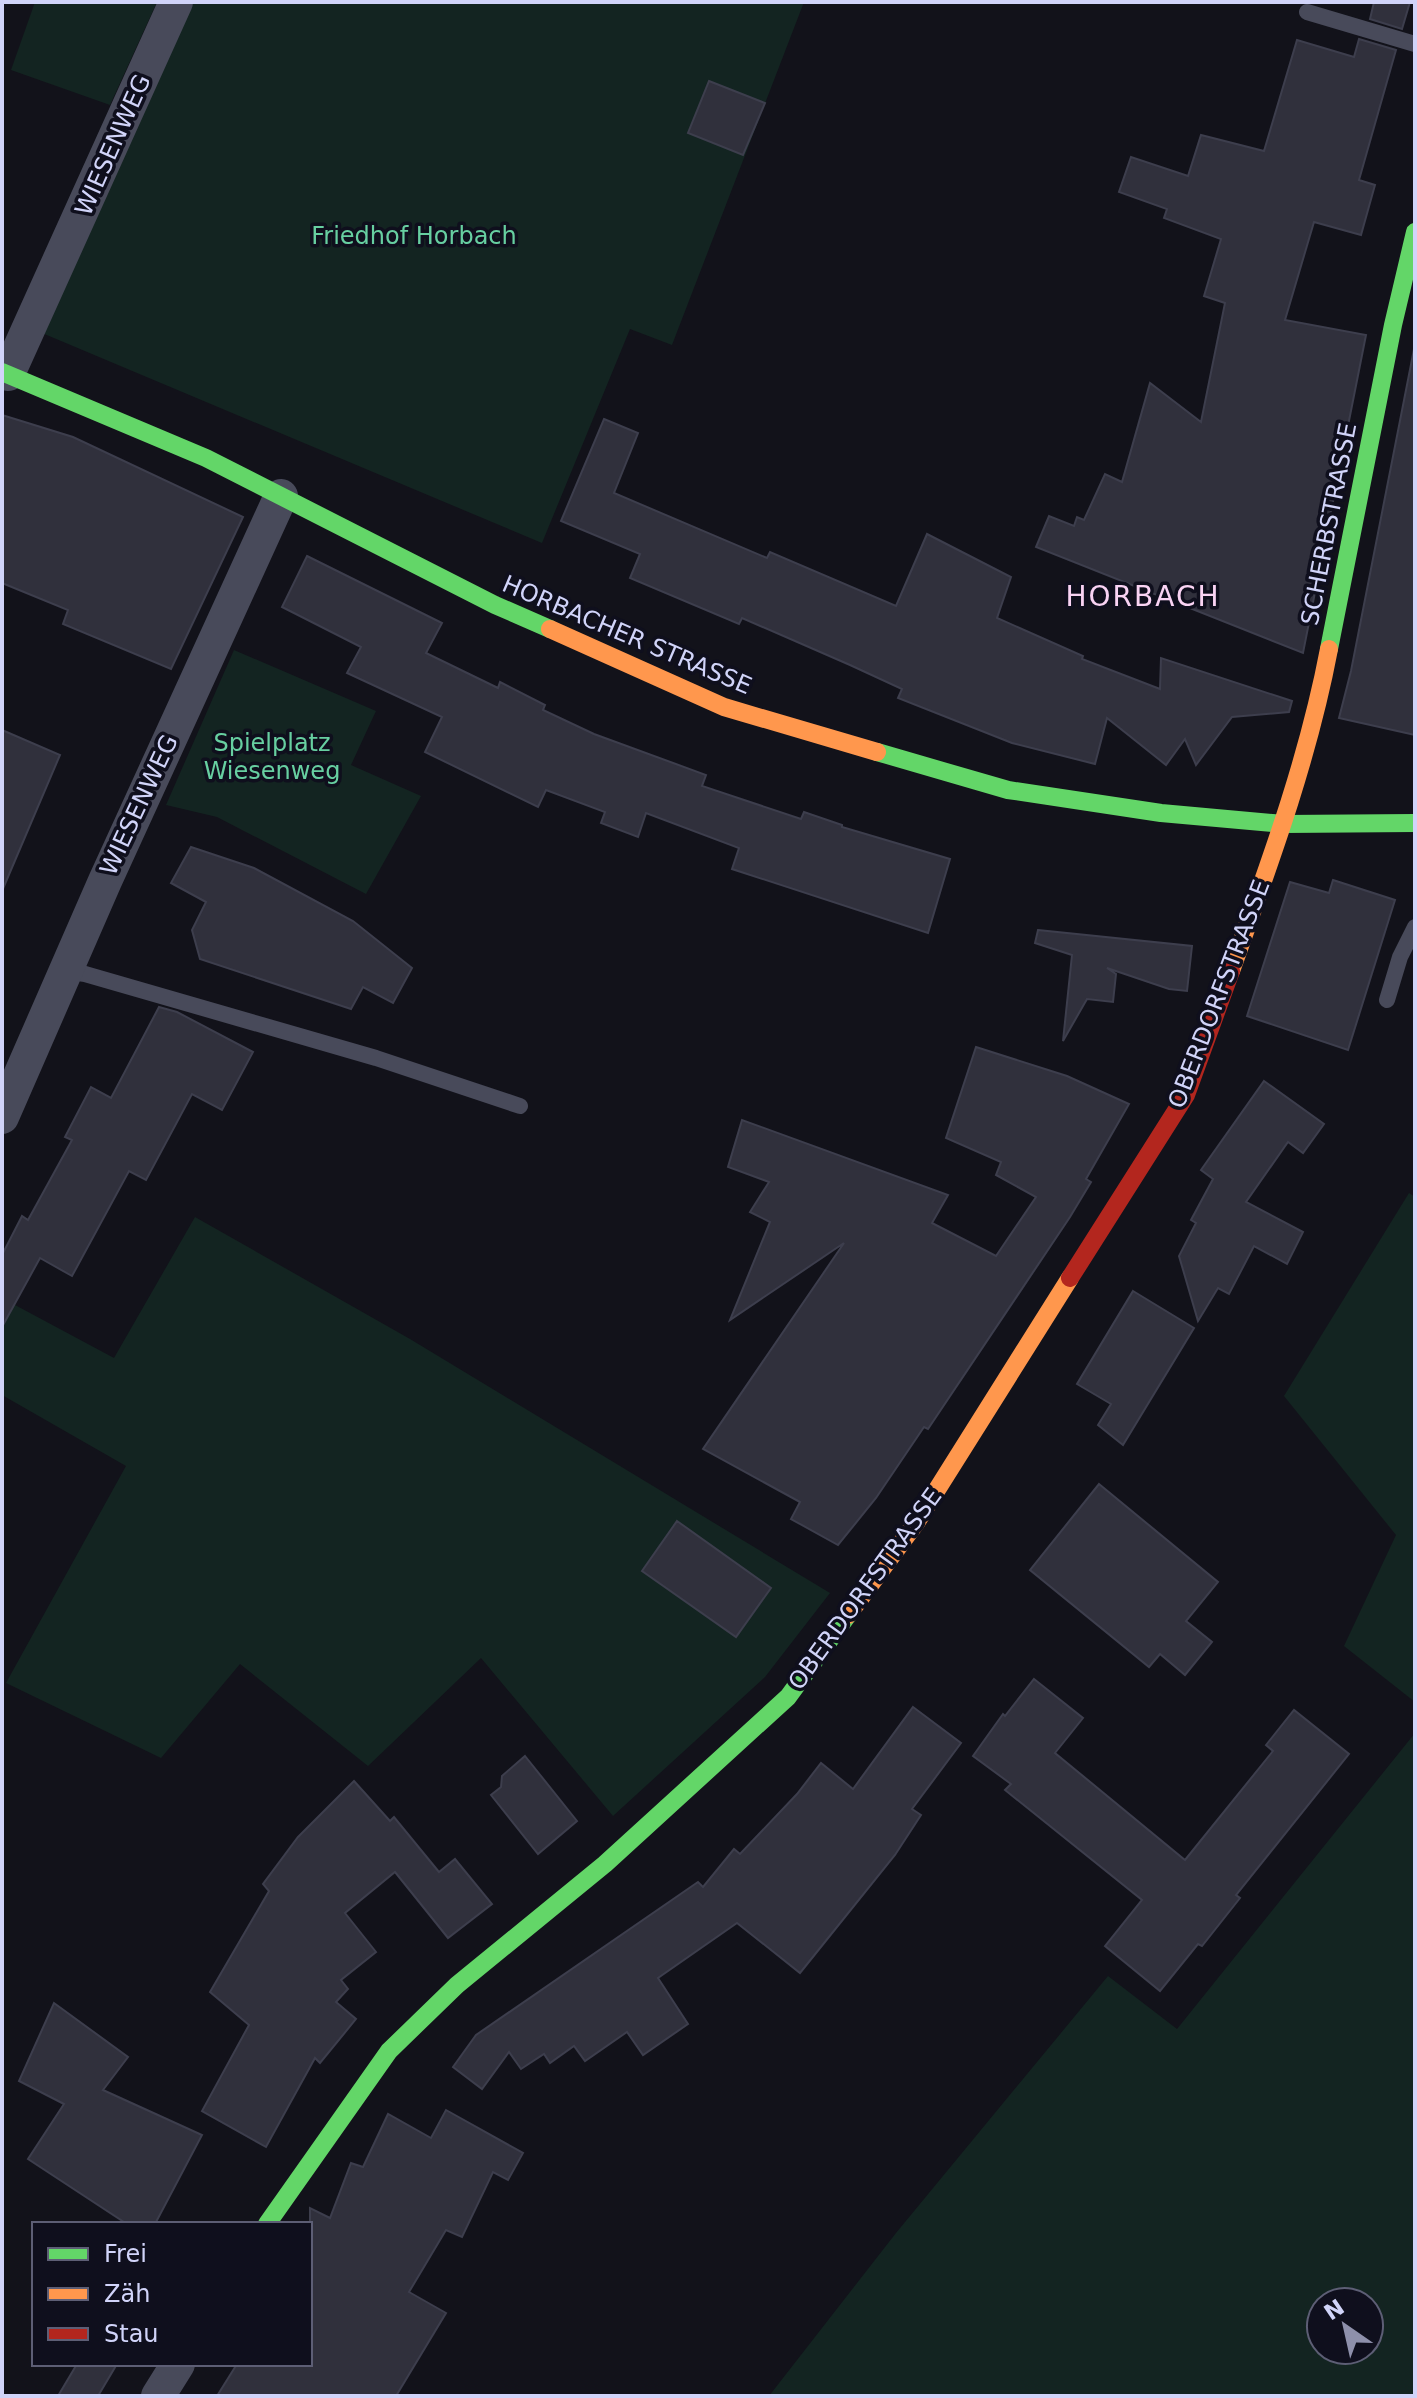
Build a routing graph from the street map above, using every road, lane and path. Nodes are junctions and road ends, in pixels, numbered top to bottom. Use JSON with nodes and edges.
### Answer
{"nodes":[{"id":1,"x":176,"y":2,"type":"edge"},
{"id":2,"x":1307,"y":12,"type":"dead end"},
{"id":3,"x":1415,"y":44,"type":"edge"},
{"id":4,"x":1415,"y":232,"type":"edge"},
{"id":5,"x":5,"y":373,"type":"edge"},
{"id":6,"x":281,"y":496,"type":"junction"},
{"id":7,"x":1415,"y":823,"type":"edge"},
{"id":8,"x":1284,"y":824,"type":"junction"},
{"id":9,"x":1415,"y":927,"type":"edge"},
{"id":10,"x":65,"y":971,"type":"junction"},
{"id":11,"x":1387,"y":1000,"type":"dead end"},
{"id":12,"x":520,"y":1106,"type":"dead end"},
{"id":13,"x":2,"y":1117,"type":"edge"},
{"id":14,"x":268,"y":2222,"type":"edge"},
{"id":15,"x":177,"y":2366,"type":"edge"},
{"id":16,"x":158,"y":2396,"type":"edge"}],
"edges":[{"from":1,"to":5,"type":"street","name":"WIESENWEG"},
{"from":2,"to":3,"type":"lane"},
{"from":4,"to":8,"type":"street","name":"SCHERBSTRASSE"},
{"from":5,"to":6,"type":"street","name":"HORBACHER STRASSE"},
{"from":6,"to":8,"type":"street","name":"HORBACHER STRASSE"},
{"from":6,"to":10,"type":"street","name":"WIESENWEG"},
{"from":7,"to":8,"type":"street","name":"HORBACHER STRASSE"},
{"from":8,"to":14,"type":"street","name":"OBERDORFSTRASSE"},
{"from":9,"to":11,"type":"lane"},
{"from":10,"to":12,"type":"lane"},
{"from":10,"to":13,"type":"street","name":"WIESENWEG"},
{"from":15,"to":16,"type":"street"}]}
